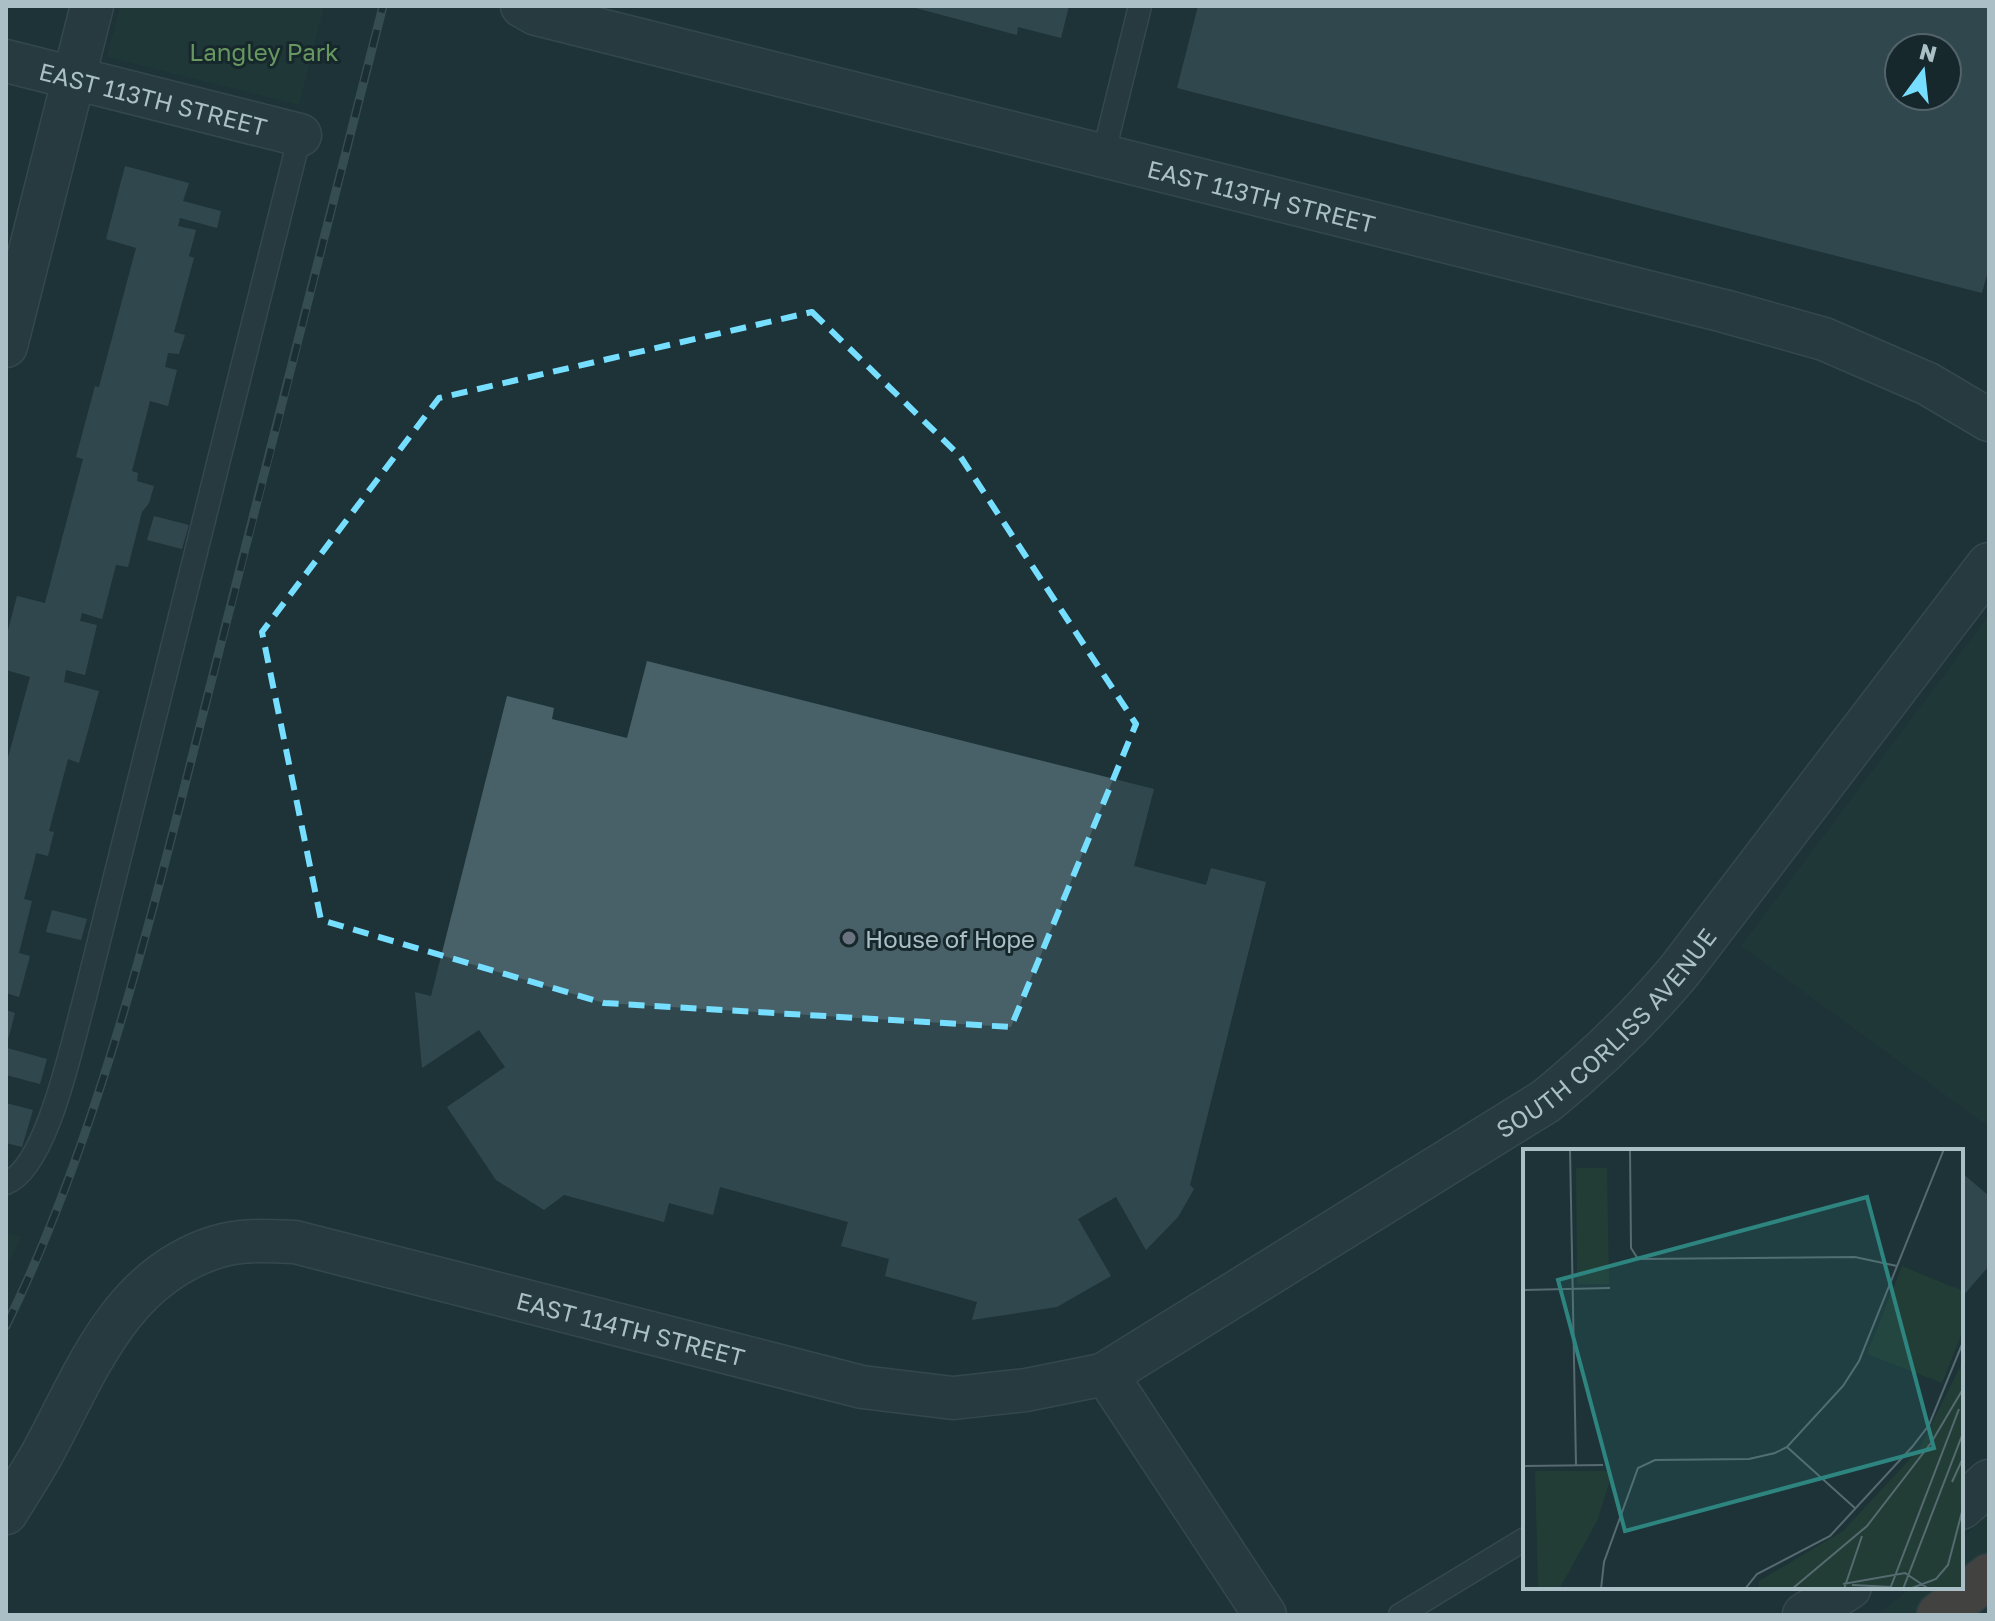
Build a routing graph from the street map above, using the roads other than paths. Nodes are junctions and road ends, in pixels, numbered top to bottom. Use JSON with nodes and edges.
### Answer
{"nodes":[{"id":1,"x":92,"y":6,"type":"edge"},
{"id":2,"x":522,"y":6,"type":"edge"},
{"id":3,"x":1140,"y":6,"type":"edge"},
{"id":4,"x":6,"y":61,"type":"edge"},
{"id":5,"x":74,"y":77,"type":"junction"},
{"id":6,"x":300,"y":135,"type":"joint"},
{"id":7,"x":1103,"y":156,"type":"junction"},
{"id":8,"x":6,"y":346,"type":"edge"},
{"id":9,"x":1989,"y":420,"type":"edge"},
{"id":10,"x":1989,"y":565,"type":"edge"},
{"id":11,"x":6,"y":1183,"type":"edge"},
{"id":12,"x":1106,"y":1374,"type":"junction"},
{"id":13,"x":1989,"y":1482,"type":"edge"},
{"id":14,"x":1963,"y":1505,"type":"edge"},
{"id":15,"x":6,"y":1513,"type":"edge"},
{"id":16,"x":1523,"y":1540,"type":"edge"},
{"id":17,"x":1989,"y":1576,"type":"edge"},
{"id":18,"x":1846,"y":1589,"type":"edge"},
{"id":19,"x":1265,"y":1615,"type":"edge"},
{"id":20,"x":1400,"y":1615,"type":"edge"},
{"id":21,"x":1805,"y":1615,"type":"edge"},
{"id":22,"x":1939,"y":1615,"type":"edge"}],
"edges":[{"from":1,"to":5,"type":"street"},
{"from":2,"to":7,"type":"street","name":"EAST 113TH STREET"},
{"from":3,"to":7,"type":"lane"},
{"from":4,"to":5,"type":"street","name":"EAST 113TH STREET"},
{"from":5,"to":6,"type":"street","name":"EAST 113TH STREET"},
{"from":5,"to":8,"type":"street"},
{"from":6,"to":11,"type":"lane"},
{"from":7,"to":9,"type":"street","name":"EAST 113TH STREET"},
{"from":10,"to":12,"type":"street","name":"SOUTH CORLISS AVENUE"},
{"from":12,"to":15,"type":"street","name":"EAST 114TH STREET"},
{"from":12,"to":19,"type":"street"},
{"from":13,"to":14,"type":"street"},
{"from":16,"to":20,"type":"lane"},
{"from":17,"to":22,"type":"highway"},
{"from":18,"to":21,"type":"street"}]}
